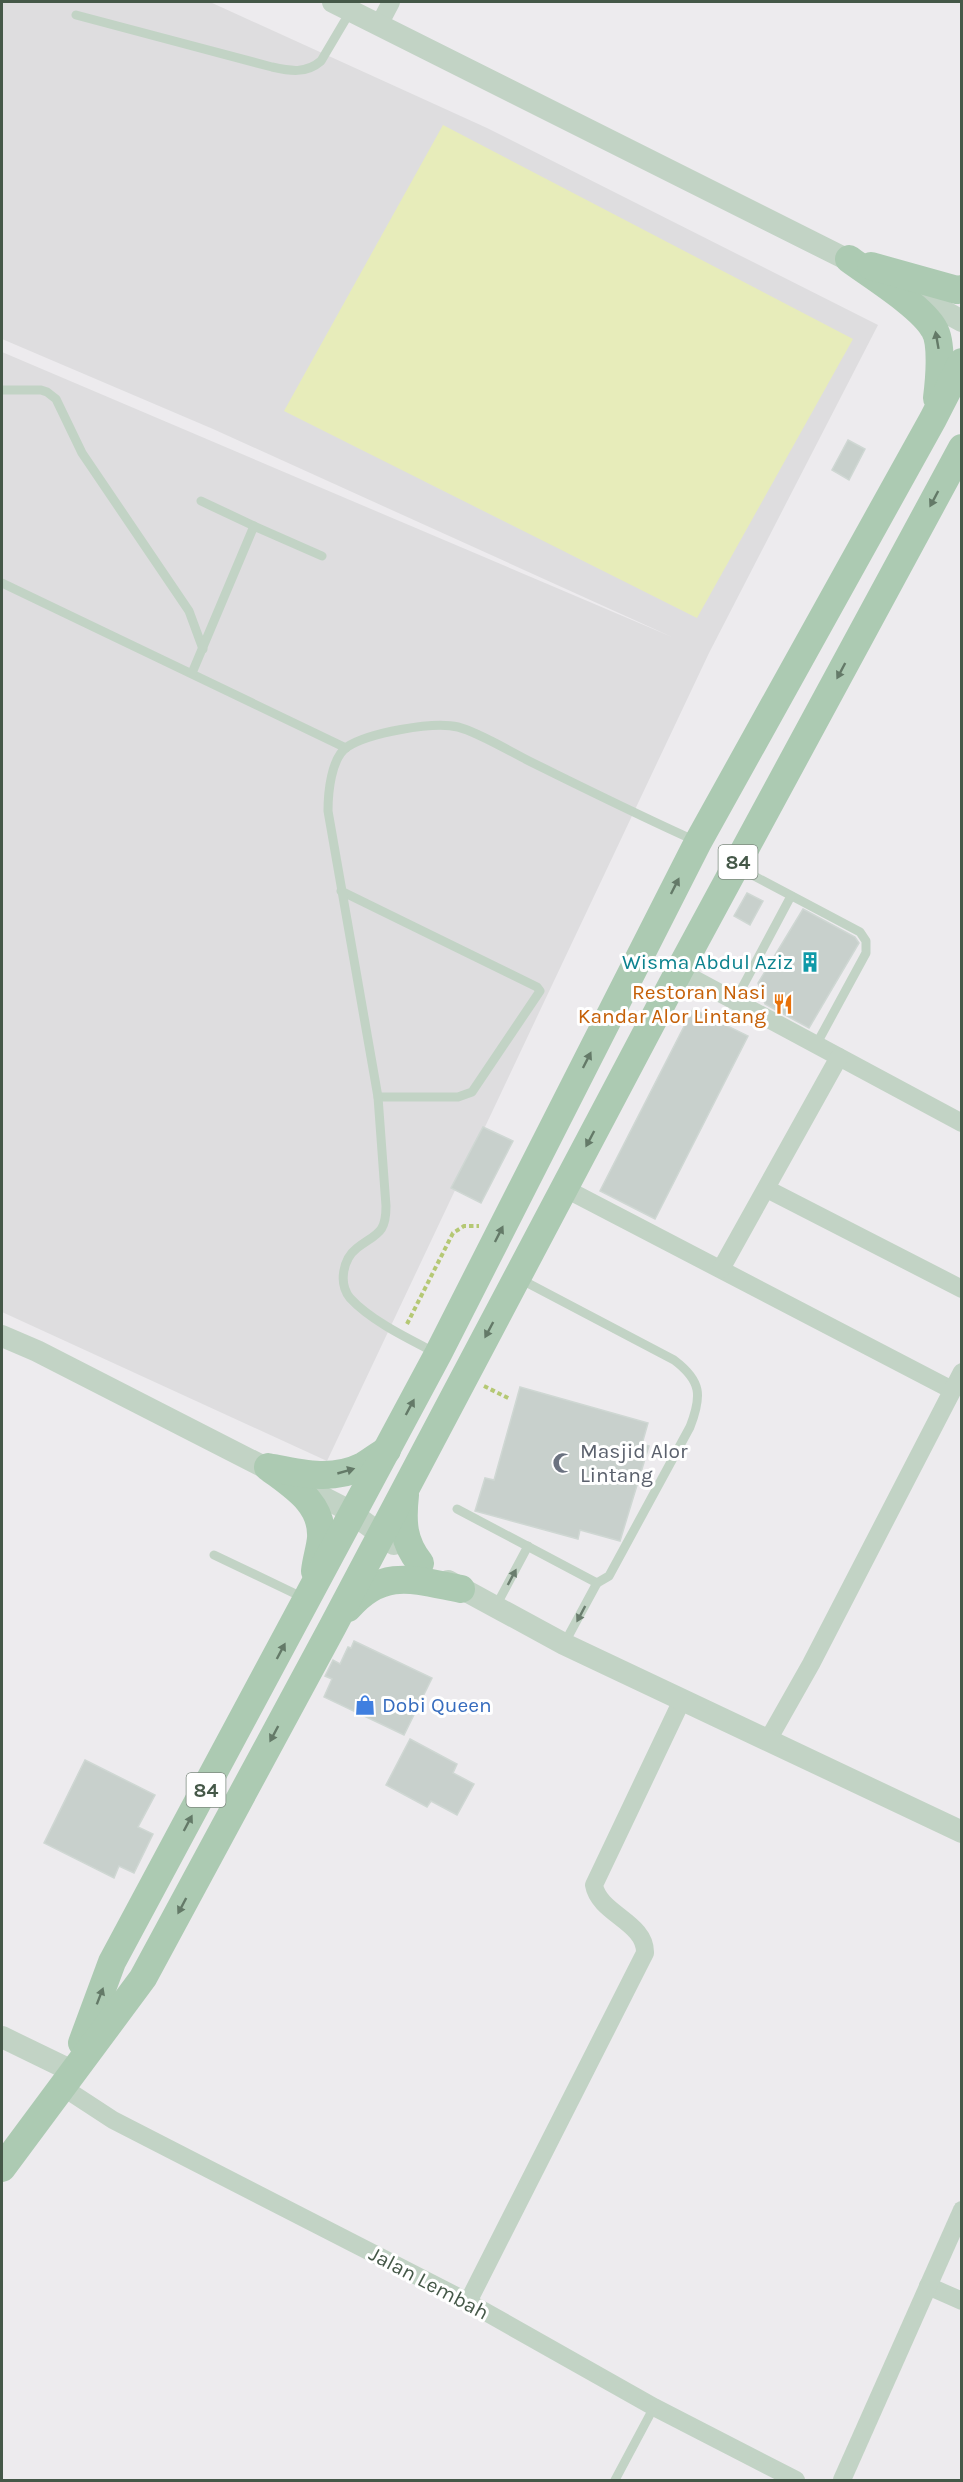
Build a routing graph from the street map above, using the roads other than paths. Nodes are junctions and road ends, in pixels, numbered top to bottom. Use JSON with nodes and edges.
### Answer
{"nodes":[{"id":1,"x":391,"y":2,"type":"edge"},
{"id":2,"x":342,"y":6,"type":"edge"},
{"id":3,"x":76,"y":15,"type":"dead end"},
{"id":4,"x":380,"y":23,"type":"junction"},
{"id":5,"x":849,"y":259,"type":"junction"},
{"id":6,"x":962,"y":289,"type":"edge"},
{"id":7,"x":962,"y":321,"type":"edge"},
{"id":8,"x":962,"y":362,"type":"edge"},
{"id":9,"x":2,"y":390,"type":"edge"},
{"id":10,"x":933,"y":419,"type":"junction"},
{"id":11,"x":962,"y":448,"type":"edge"},
{"id":12,"x":201,"y":501,"type":"dead end"},
{"id":13,"x":254,"y":526,"type":"junction"},
{"id":14,"x":322,"y":556,"type":"dead end"},
{"id":15,"x":2,"y":583,"type":"edge"},
{"id":16,"x":203,"y":649,"type":"junction"},
{"id":17,"x":192,"y":673,"type":"junction"},
{"id":18,"x":346,"y":748,"type":"junction"},
{"id":19,"x":698,"y":842,"type":"junction"},
{"id":20,"x":736,"y":866,"type":"junction"},
{"id":21,"x":341,"y":891,"type":"junction"},
{"id":22,"x":791,"y":896,"type":"junction"},
{"id":23,"x":679,"y":971,"type":"junction"},
{"id":24,"x":735,"y":1001,"type":"junction"},
{"id":25,"x":816,"y":1045,"type":"junction"},
{"id":26,"x":839,"y":1057,"type":"junction"},
{"id":27,"x":378,"y":1097,"type":"junction"},
{"id":28,"x":962,"y":1123,"type":"edge"},
{"id":29,"x":564,"y":1188,"type":"junction"},
{"id":30,"x":767,"y":1189,"type":"junction"},
{"id":31,"x":721,"y":1269,"type":"junction"},
{"id":32,"x":517,"y":1278,"type":"junction"},
{"id":33,"x":962,"y":1289,"type":"edge"},
{"id":34,"x":2,"y":1336,"type":"edge"},
{"id":35,"x":438,"y":1354,"type":"junction"},
{"id":36,"x":962,"y":1372,"type":"edge"},
{"id":37,"x":952,"y":1390,"type":"junction"},
{"id":38,"x":387,"y":1450,"type":"junction"},
{"id":39,"x":268,"y":1467,"type":"junction"},
{"id":40,"x":405,"y":1490,"type":"junction"},
{"id":41,"x":458,"y":1509,"type":"dead end"},
{"id":42,"x":353,"y":1515,"type":"junction"},
{"id":43,"x":381,"y":1535,"type":"junction"},
{"id":44,"x":528,"y":1546,"type":"junction"},
{"id":45,"x":214,"y":1555,"type":"dead end"},
{"id":46,"x":420,"y":1563,"type":"junction"},
{"id":47,"x":597,"y":1583,"type":"junction"},
{"id":48,"x":461,"y":1589,"type":"junction"},
{"id":49,"x":310,"y":1597,"type":"junction"},
{"id":50,"x":495,"y":1608,"type":"junction"},
{"id":51,"x":333,"y":1626,"type":"junction"},
{"id":52,"x":564,"y":1644,"type":"junction"},
{"id":53,"x":682,"y":1700,"type":"junction"},
{"id":54,"x":768,"y":1740,"type":"junction"},
{"id":55,"x":962,"y":1832,"type":"edge"},
{"id":56,"x":2,"y":2037,"type":"edge"},
{"id":57,"x":66,"y":2078,"type":"junction"},
{"id":58,"x":2,"y":2168,"type":"edge"},
{"id":59,"x":962,"y":2210,"type":"edge"},
{"id":60,"x":928,"y":2286,"type":"junction"},
{"id":61,"x":962,"y":2301,"type":"edge"},
{"id":62,"x":468,"y":2302,"type":"junction"},
{"id":63,"x":654,"y":2407,"type":"junction"},
{"id":64,"x":615,"y":2481,"type":"edge"},
{"id":65,"x":796,"y":2481,"type":"edge"},
{"id":66,"x":842,"y":2481,"type":"edge"}],
"edges":[{"from":1,"to":4,"type":"street"},
{"from":2,"to":3,"type":"lane"},
{"from":2,"to":4,"type":"street"},
{"from":4,"to":5,"type":"street"},
{"from":5,"to":6,"type":"main road"},
{"from":5,"to":7,"type":"street"},
{"from":10,"to":5,"type":"main road","one_way":true},
{"from":8,"to":10,"type":"main road","number":"84"},
{"from":9,"to":16,"type":"lane"},
{"from":10,"to":19,"type":"main road","number":"84"},
{"from":11,"to":20,"type":"main road","number":"84","one_way":true},
{"from":12,"to":13,"type":"lane"},
{"from":13,"to":14,"type":"lane"},
{"from":13,"to":16,"type":"lane"},
{"from":15,"to":17,"type":"lane"},
{"from":16,"to":17,"type":"lane"},
{"from":17,"to":18,"type":"lane"},
{"from":18,"to":19,"type":"lane"},
{"from":18,"to":21,"type":"lane"},
{"from":35,"to":19,"type":"main road","number":"84","one_way":true},
{"from":20,"to":22,"type":"lane"},
{"from":20,"to":23,"type":"main road","number":"84"},
{"from":21,"to":27,"type":"lane"},
{"from":21,"to":27,"type":"lane"},
{"from":22,"to":24,"type":"lane"},
{"from":22,"to":25,"type":"lane"},
{"from":23,"to":24,"type":"street"},
{"from":23,"to":29,"type":"main road","number":"84","one_way":true},
{"from":24,"to":25,"type":"street"},
{"from":25,"to":26,"type":"street"},
{"from":26,"to":28,"type":"street"},
{"from":26,"to":30,"type":"street"},
{"from":27,"to":35,"type":"lane"},
{"from":29,"to":31,"type":"street"},
{"from":29,"to":32,"type":"main road","number":"84"},
{"from":30,"to":31,"type":"street"},
{"from":30,"to":33,"type":"street"},
{"from":31,"to":37,"type":"street"},
{"from":32,"to":40,"type":"main road","number":"84","one_way":true},
{"from":32,"to":47,"type":"lane"},
{"from":34,"to":39,"type":"street"},
{"from":38,"to":35,"type":"main road","number":"84","one_way":true},
{"from":36,"to":37,"type":"street"},
{"from":37,"to":54,"type":"street"},
{"from":39,"to":38,"type":"main road","one_way":true},
{"from":38,"to":42,"type":"main road","number":"84"},
{"from":39,"to":42,"type":"street"},
{"from":39,"to":49,"type":"main road"},
{"from":40,"to":43,"type":"main road","number":"84"},
{"from":40,"to":46,"type":"main road"},
{"from":41,"to":44,"type":"lane"},
{"from":42,"to":43,"type":"street"},
{"from":42,"to":49,"type":"main road","number":"84"},
{"from":43,"to":46,"type":"street"},
{"from":43,"to":51,"type":"main road","number":"84"},
{"from":44,"to":47,"type":"lane"},
{"from":50,"to":44,"type":"lane","one_way":true},
{"from":45,"to":49,"type":"lane"},
{"from":46,"to":48,"type":"street"},
{"from":47,"to":52,"type":"lane","one_way":true},
{"from":48,"to":50,"type":"street"},
{"from":48,"to":51,"type":"main road"},
{"from":57,"to":49,"type":"main road","number":"84","one_way":true},
{"from":50,"to":52,"type":"street"},
{"from":51,"to":57,"type":"main road","number":"84","one_way":true},
{"from":52,"to":53,"type":"street"},
{"from":53,"to":54,"type":"street"},
{"from":53,"to":62,"type":"street"},
{"from":54,"to":55,"type":"street"},
{"from":56,"to":57,"type":"street"},
{"from":57,"to":58,"type":"main road","number":"84"},
{"from":57,"to":62,"type":"street","name":"Jalan Lembah"},
{"from":59,"to":60,"type":"street"},
{"from":60,"to":61,"type":"street"},
{"from":60,"to":66,"type":"street"},
{"from":62,"to":63,"type":"street","name":"Jalan Lembah"},
{"from":63,"to":64,"type":"lane"},
{"from":63,"to":65,"type":"street","name":"Jalan Lembah"}]}
